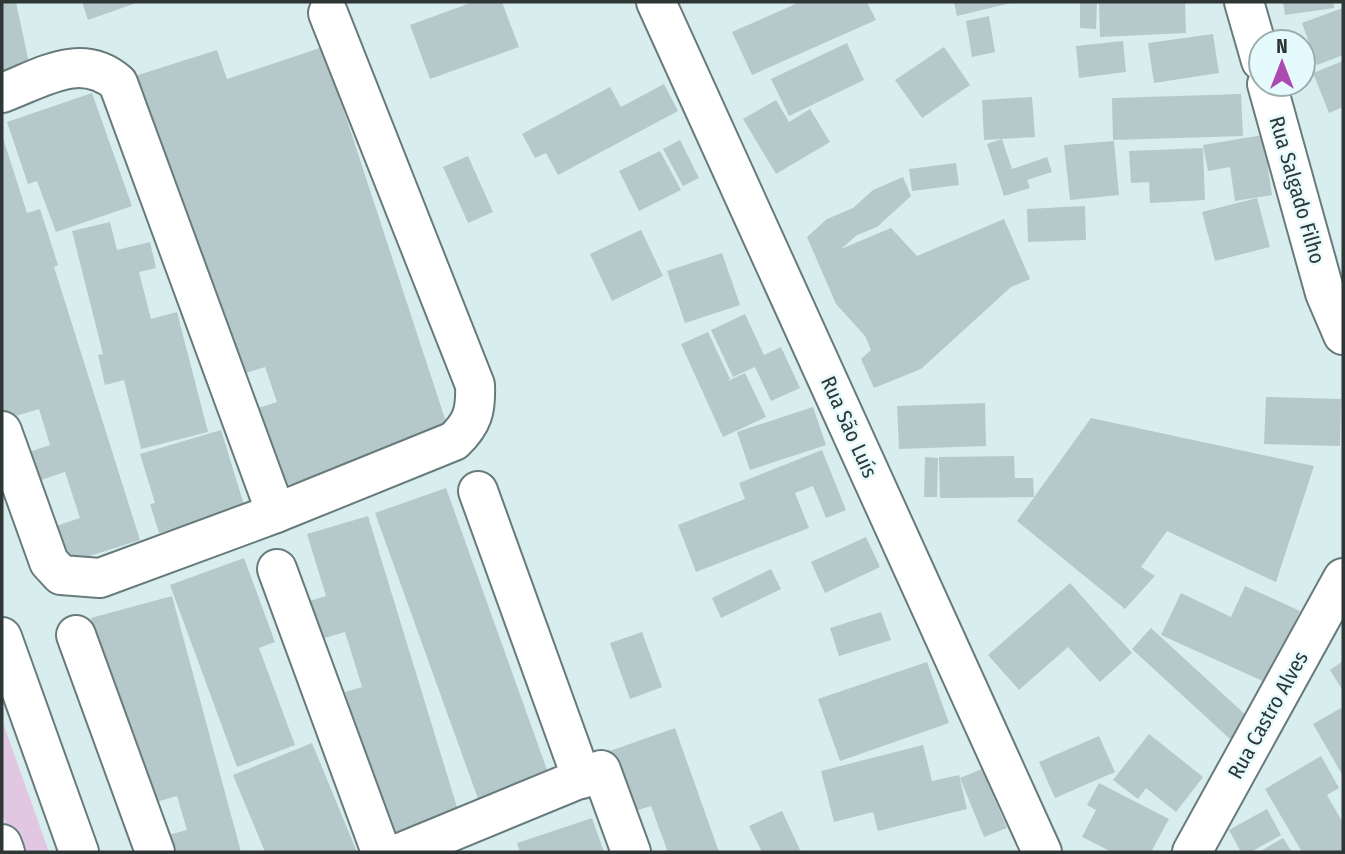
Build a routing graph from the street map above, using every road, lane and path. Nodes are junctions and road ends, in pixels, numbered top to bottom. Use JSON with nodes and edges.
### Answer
{"nodes":[{"id":1,"x":656,"y":2,"type":"edge"},
{"id":2,"x":1244,"y":2,"type":"edge"},
{"id":3,"x":328,"y":13,"type":"dead end"},
{"id":4,"x":1251,"y":28,"type":"edge"},
{"id":5,"x":2,"y":93,"type":"edge"},
{"id":6,"x":1271,"y":98,"type":"edge"},
{"id":7,"x":1343,"y":335,"type":"edge"},
{"id":8,"x":2,"y":431,"type":"edge"},
{"id":9,"x":478,"y":491,"type":"dead end"},
{"id":10,"x":276,"y":513,"type":"junction"},
{"id":11,"x":277,"y":569,"type":"dead end"},
{"id":12,"x":1343,"y":578,"type":"edge"},
{"id":13,"x":76,"y":635,"type":"dead end"},
{"id":14,"x":2,"y":637,"type":"edge"},
{"id":15,"x":582,"y":779,"type":"junction"},
{"id":16,"x":2,"y":844,"type":"edge"},
{"id":17,"x":5,"y":852,"type":"edge"},
{"id":18,"x":79,"y":852,"type":"edge"},
{"id":19,"x":155,"y":852,"type":"edge"},
{"id":20,"x":381,"y":852,"type":"edge"},
{"id":21,"x":402,"y":852,"type":"edge"},
{"id":22,"x":631,"y":852,"type":"edge"},
{"id":23,"x":1042,"y":852,"type":"edge"},
{"id":24,"x":1192,"y":852,"type":"edge"}],
"edges":[{"from":1,"to":23,"type":"street","name":"Rua São Luís"},
{"from":2,"to":4,"type":"street"},
{"from":3,"to":10,"type":"street"},
{"from":5,"to":10,"type":"street"},
{"from":6,"to":7,"type":"street","name":"Rua Salgado Filho"},
{"from":8,"to":10,"type":"street"},
{"from":9,"to":15,"type":"street"},
{"from":11,"to":20,"type":"street"},
{"from":12,"to":24,"type":"street","name":"Rua Castro Alves"},
{"from":13,"to":19,"type":"street"},
{"from":14,"to":18,"type":"street"},
{"from":15,"to":21,"type":"street"},
{"from":15,"to":22,"type":"street"},
{"from":16,"to":17,"type":"street"}]}
